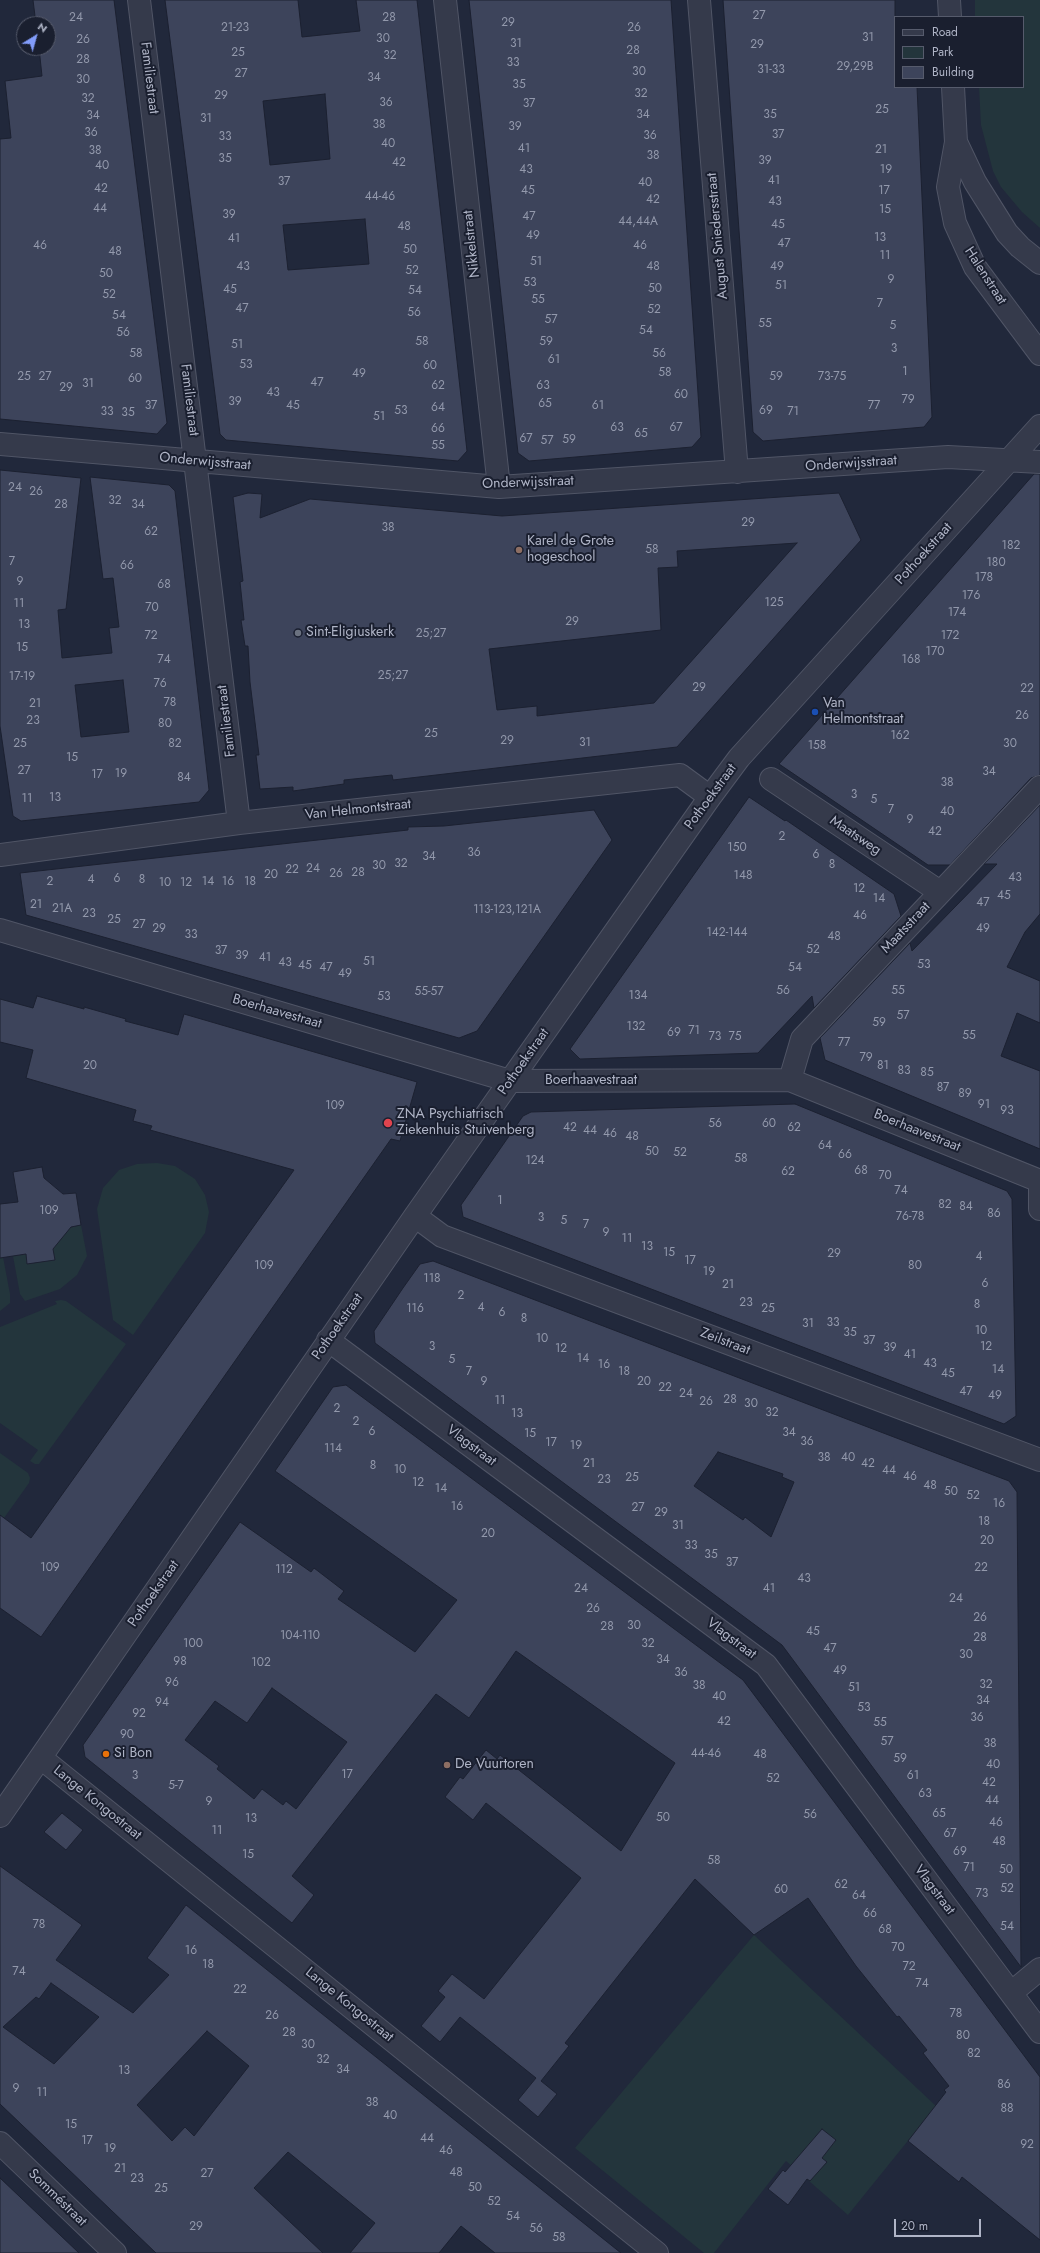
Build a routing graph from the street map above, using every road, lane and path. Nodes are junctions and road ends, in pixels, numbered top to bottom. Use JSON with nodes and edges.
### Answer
{"nodes":[{"id":1,"x":139,"y":0,"type":"edge"},
{"id":2,"x":445,"y":0,"type":"edge"},
{"id":3,"x":699,"y":0,"type":"edge"},
{"id":4,"x":949,"y":0,"type":"edge"},
{"id":5,"x":950,"y":16,"type":"edge"},
{"id":6,"x":953,"y":88,"type":"edge"},
{"id":7,"x":956,"y":142,"type":"junction"},
{"id":8,"x":1040,"y":263,"type":"edge"},
{"id":9,"x":1040,"y":354,"type":"edge"},
{"id":10,"x":1040,"y":426,"type":"edge"},
{"id":11,"x":0,"y":444,"type":"edge"},
{"id":12,"x":197,"y":461,"type":"junction"},
{"id":13,"x":1009,"y":461,"type":"junction"},
{"id":14,"x":1040,"y":462,"type":"edge"},
{"id":15,"x":737,"y":472,"type":"junction"},
{"id":16,"x":499,"y":487,"type":"junction"},
{"id":17,"x":770,"y":779,"type":"dead end"},
{"id":18,"x":1040,"y":787,"type":"edge"},
{"id":19,"x":710,"y":797,"type":"junction"},
{"id":20,"x":239,"y":823,"type":"junction"},
{"id":21,"x":0,"y":855,"type":"edge"},
{"id":22,"x":940,"y":892,"type":"junction"},
{"id":23,"x":1,"y":926,"type":"edge"},
{"id":24,"x":790,"y":1080,"type":"junction"},
{"id":25,"x":510,"y":1081,"type":"junction"},
{"id":26,"x":1040,"y":1181,"type":"edge"},
{"id":27,"x":1040,"y":1209,"type":"edge"},
{"id":28,"x":415,"y":1216,"type":"junction"},
{"id":29,"x":328,"y":1340,"type":"junction"},
{"id":30,"x":1040,"y":1460,"type":"edge"},
{"id":31,"x":41,"y":1758,"type":"junction"},
{"id":32,"x":0,"y":1816,"type":"edge"},
{"id":33,"x":1040,"y":1969,"type":"edge"},
{"id":34,"x":1010,"y":1993,"type":"junction"},
{"id":35,"x":1040,"y":2032,"type":"edge"},
{"id":36,"x":0,"y":2143,"type":"edge"},
{"id":37,"x":115,"y":2253,"type":"edge"},
{"id":38,"x":657,"y":2253,"type":"edge"}],
"edges":[{"from":1,"to":12,"type":"street","name":"Familiestraat"},
{"from":2,"to":16,"type":"street","name":"Nikkelstraat"},
{"from":3,"to":15,"type":"street","name":"August Sniedersstraat"},
{"from":4,"to":5,"type":"street"},
{"from":6,"to":7,"type":"street","name":"Halenstraat"},
{"from":7,"to":8,"type":"street","name":"Halenstraat"},
{"from":7,"to":9,"type":"street","name":"Halenstraat"},
{"from":10,"to":13,"type":"street","name":"Pothoekstraat"},
{"from":11,"to":12,"type":"street","name":"Onderwijsstraat"},
{"from":12,"to":16,"type":"street","name":"Onderwijsstraat"},
{"from":12,"to":20,"type":"street","name":"Familiestraat"},
{"from":13,"to":14,"type":"street","name":"Onderwijsstraat"},
{"from":13,"to":15,"type":"street","name":"Onderwijsstraat"},
{"from":13,"to":19,"type":"street","name":"Pothoekstraat"},
{"from":15,"to":16,"type":"street","name":"Onderwijsstraat"},
{"from":17,"to":22,"type":"street","name":"Maatsweg"},
{"from":18,"to":22,"type":"street","name":"Maatsstraat"},
{"from":19,"to":20,"type":"street","name":"Van Helmontstraat"},
{"from":19,"to":25,"type":"street","name":"Pothoekstraat"},
{"from":20,"to":21,"type":"street","name":"Van Helmontstraat"},
{"from":22,"to":24,"type":"street","name":"Maatsstraat"},
{"from":23,"to":25,"type":"street","name":"Boerhaavestraat"},
{"from":24,"to":25,"type":"street","name":"Boerhaavestraat"},
{"from":24,"to":26,"type":"street","name":"Boerhaavestraat"},
{"from":25,"to":28,"type":"street","name":"Pothoekstraat"},
{"from":26,"to":27,"type":"street"},
{"from":28,"to":29,"type":"street","name":"Pothoekstraat"},
{"from":28,"to":30,"type":"street","name":"Zeilstraat"},
{"from":29,"to":31,"type":"street","name":"Pothoekstraat"},
{"from":29,"to":34,"type":"street","name":"Vlagstraat"},
{"from":31,"to":32,"type":"street","name":"Pothoekstraat"},
{"from":31,"to":38,"type":"street","name":"Lange Kongostraat"},
{"from":33,"to":34,"type":"street"},
{"from":34,"to":35,"type":"street","name":"Vlagstraat"},
{"from":36,"to":37,"type":"street","name":"Somméstraat"}]}
